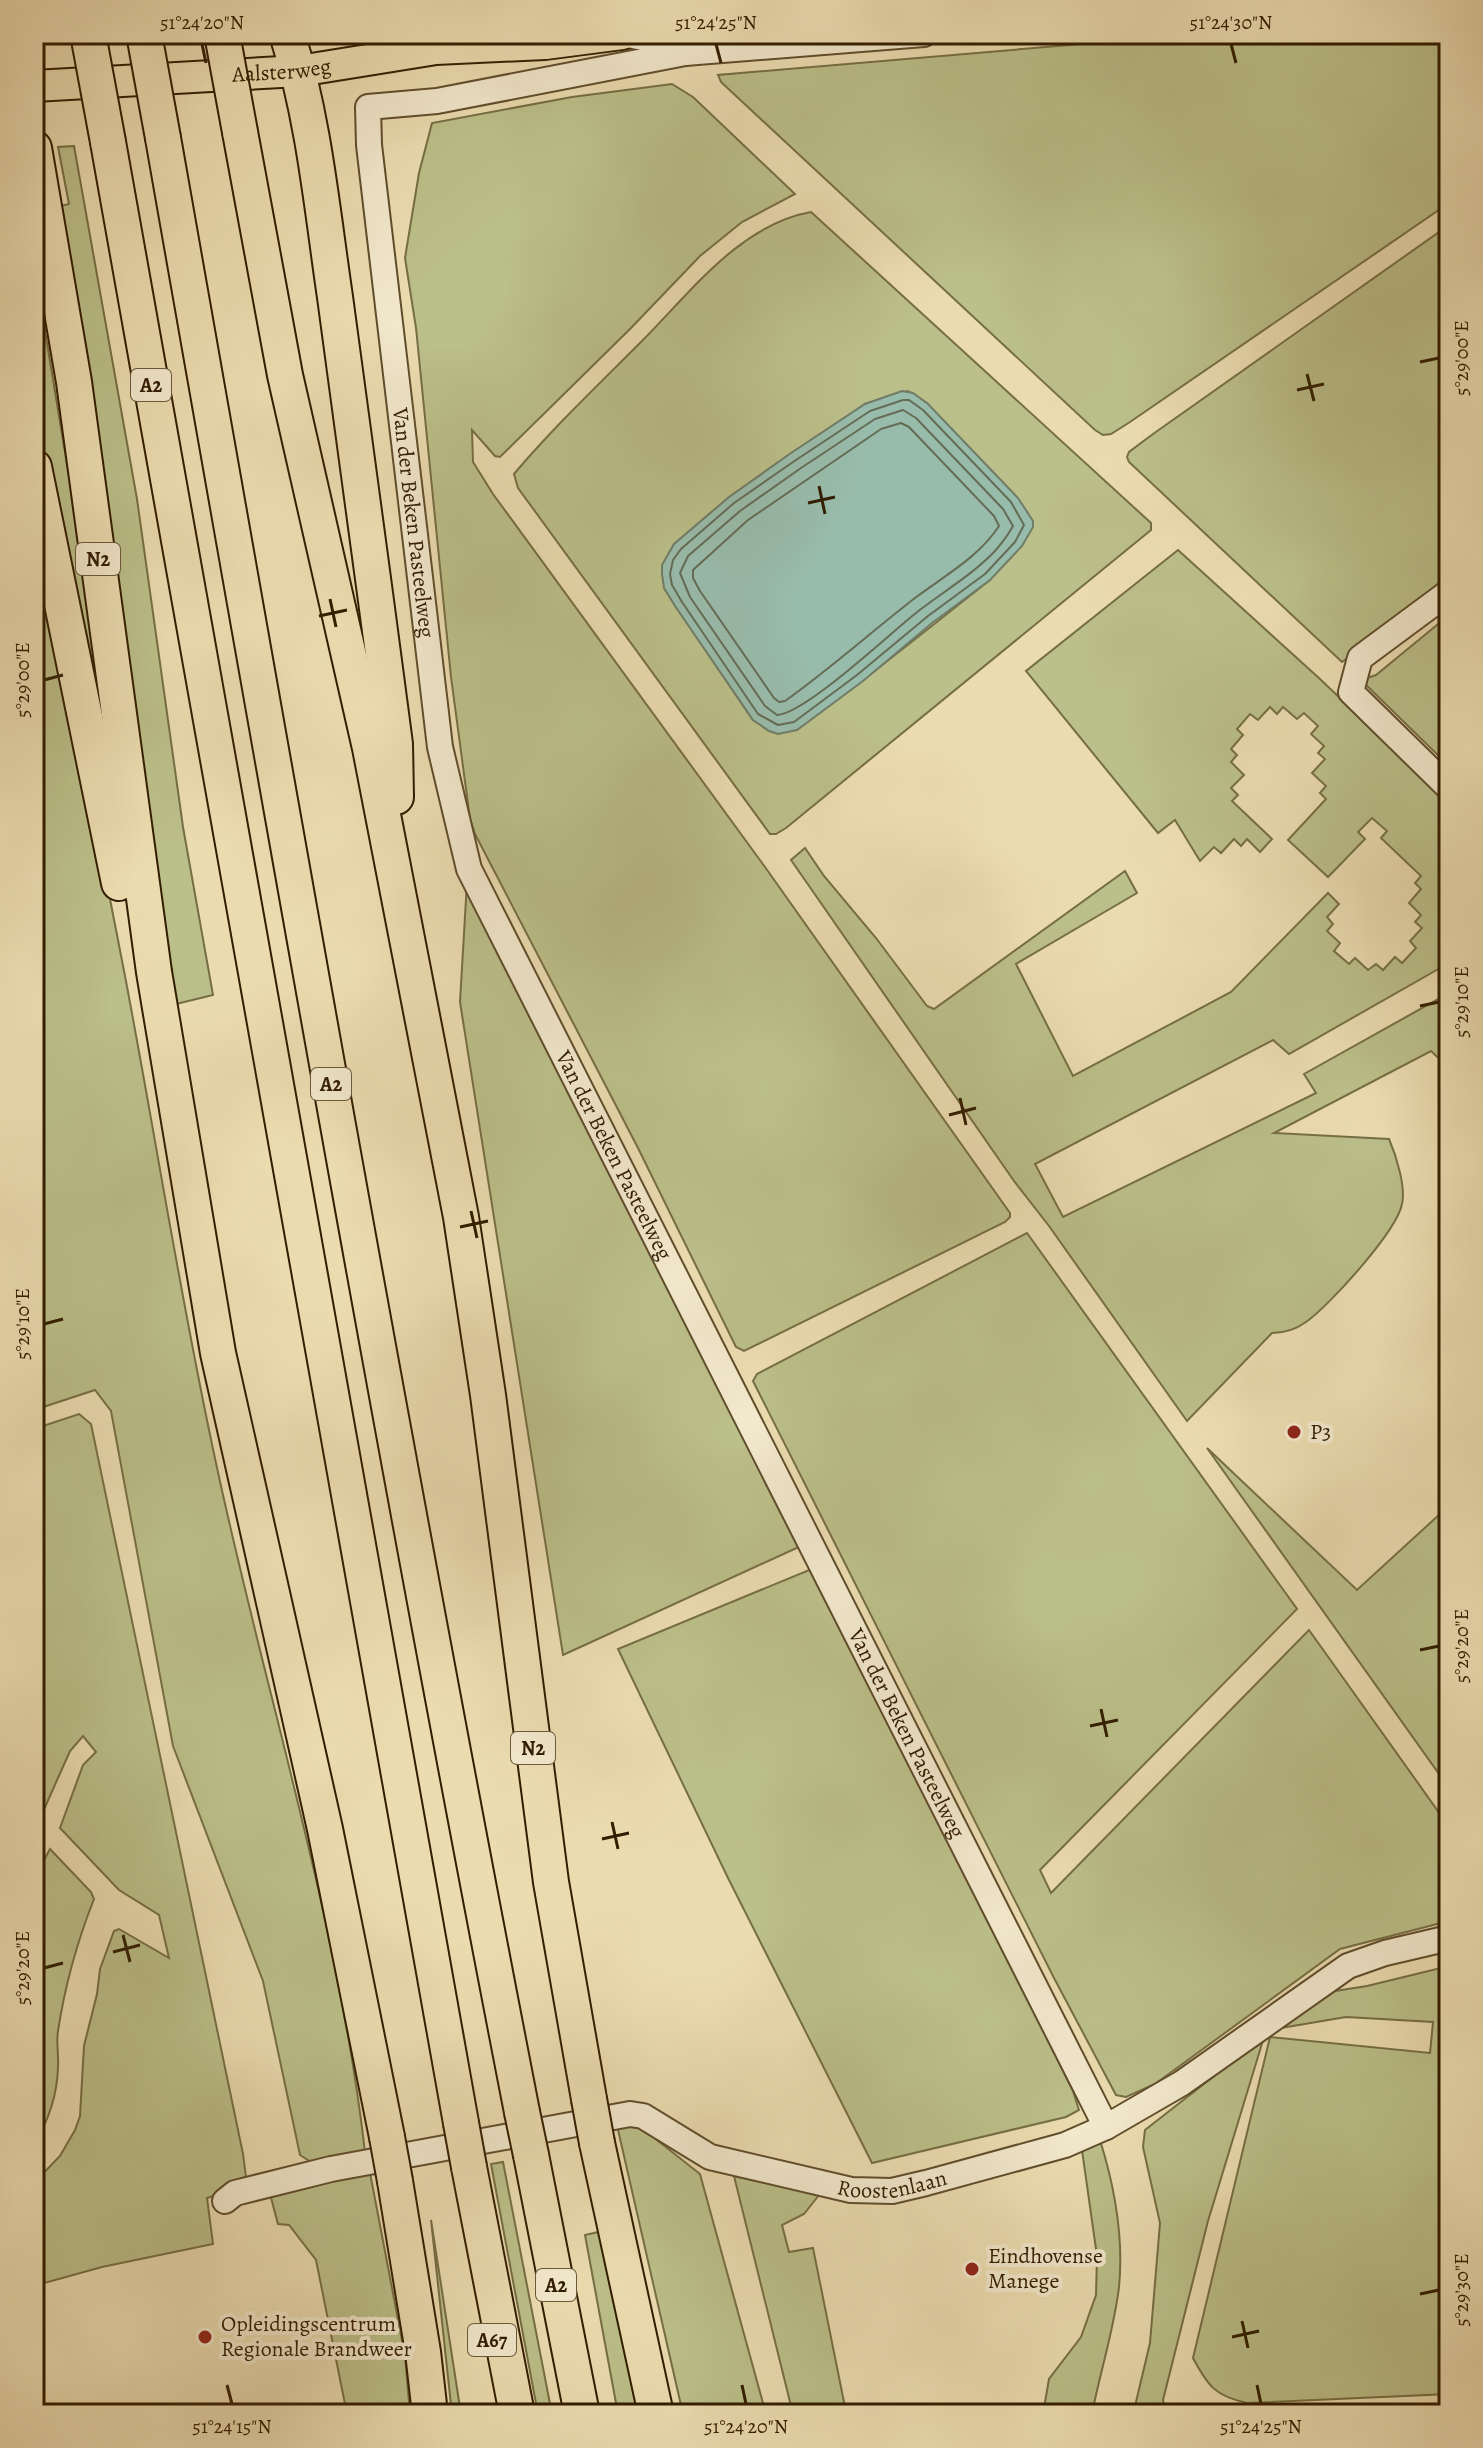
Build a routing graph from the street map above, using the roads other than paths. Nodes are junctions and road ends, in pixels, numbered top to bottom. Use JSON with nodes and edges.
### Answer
{"nodes":[{"id":1,"x":88,"y":34,"type":"edge"},
{"id":2,"x":144,"y":34,"type":"edge"},
{"id":3,"x":222,"y":34,"type":"edge"},
{"id":4,"x":287,"y":34,"type":"edge"},
{"id":5,"x":622,"y":34,"type":"edge"},
{"id":6,"x":924,"y":34,"type":"edge"},
{"id":7,"x":685,"y":53,"type":"junction"},
{"id":8,"x":299,"y":71,"type":"junction"},
{"id":9,"x":34,"y":86,"type":"edge"},
{"id":10,"x":368,"y":107,"type":"joint"},
{"id":11,"x":34,"y":148,"type":"edge"},
{"id":12,"x":34,"y":467,"type":"edge"},
{"id":13,"x":1449,"y":592,"type":"edge"},
{"id":14,"x":1449,"y":788,"type":"edge"},
{"id":15,"x":398,"y":893,"type":"junction"},
{"id":16,"x":154,"y":972,"type":"junction"},
{"id":17,"x":1449,"y":1938,"type":"edge"},
{"id":18,"x":1106,"y":2127,"type":"junction"},
{"id":19,"x":225,"y":2201,"type":"dead end"},
{"id":20,"x":487,"y":2266,"type":"junction"},
{"id":21,"x":430,"y":2414,"type":"edge"},
{"id":22,"x":497,"y":2414,"type":"edge"},
{"id":23,"x":517,"y":2414,"type":"edge"},
{"id":24,"x":582,"y":2414,"type":"edge"},
{"id":25,"x":656,"y":2414,"type":"edge"}],
"edges":[{"from":1,"to":20,"type":"highway","number":"A2","bridge":true},
{"from":2,"to":24,"type":"highway","number":"A2","bridge":true},
{"from":3,"to":15,"type":"highway","number":"N2","bridge":true},
{"from":4,"to":8,"type":"highway"},
{"from":5,"to":7,"type":"street","name":"Aalsterweg"},
{"from":5,"to":8,"type":"main road","name":"Aalsterweg"},
{"from":6,"to":7,"type":"street","name":"Aalsterweg"},
{"from":7,"to":10,"type":"street","name":"Aalsterweg"},
{"from":8,"to":9,"type":"main road","name":"Aalsterweg"},
{"from":8,"to":15,"type":"highway","number":"N2"},
{"from":10,"to":18,"type":"street","name":"Van der Beken Pasteelweg"},
{"from":11,"to":16,"type":"highway","number":"N2"},
{"from":12,"to":16,"type":"highway","number":"N2"},
{"from":13,"to":14,"type":"street"},
{"from":15,"to":25,"type":"highway","number":"N2","bridge":true},
{"from":16,"to":21,"type":"highway","number":"N2","bridge":true},
{"from":17,"to":18,"type":"street","name":"Roostenlaan"},
{"from":18,"to":19,"type":"street","name":"Roostenlaan"},
{"from":20,"to":22,"type":"highway","number":"A67"},
{"from":20,"to":23,"type":"highway","number":"A2"}]}
